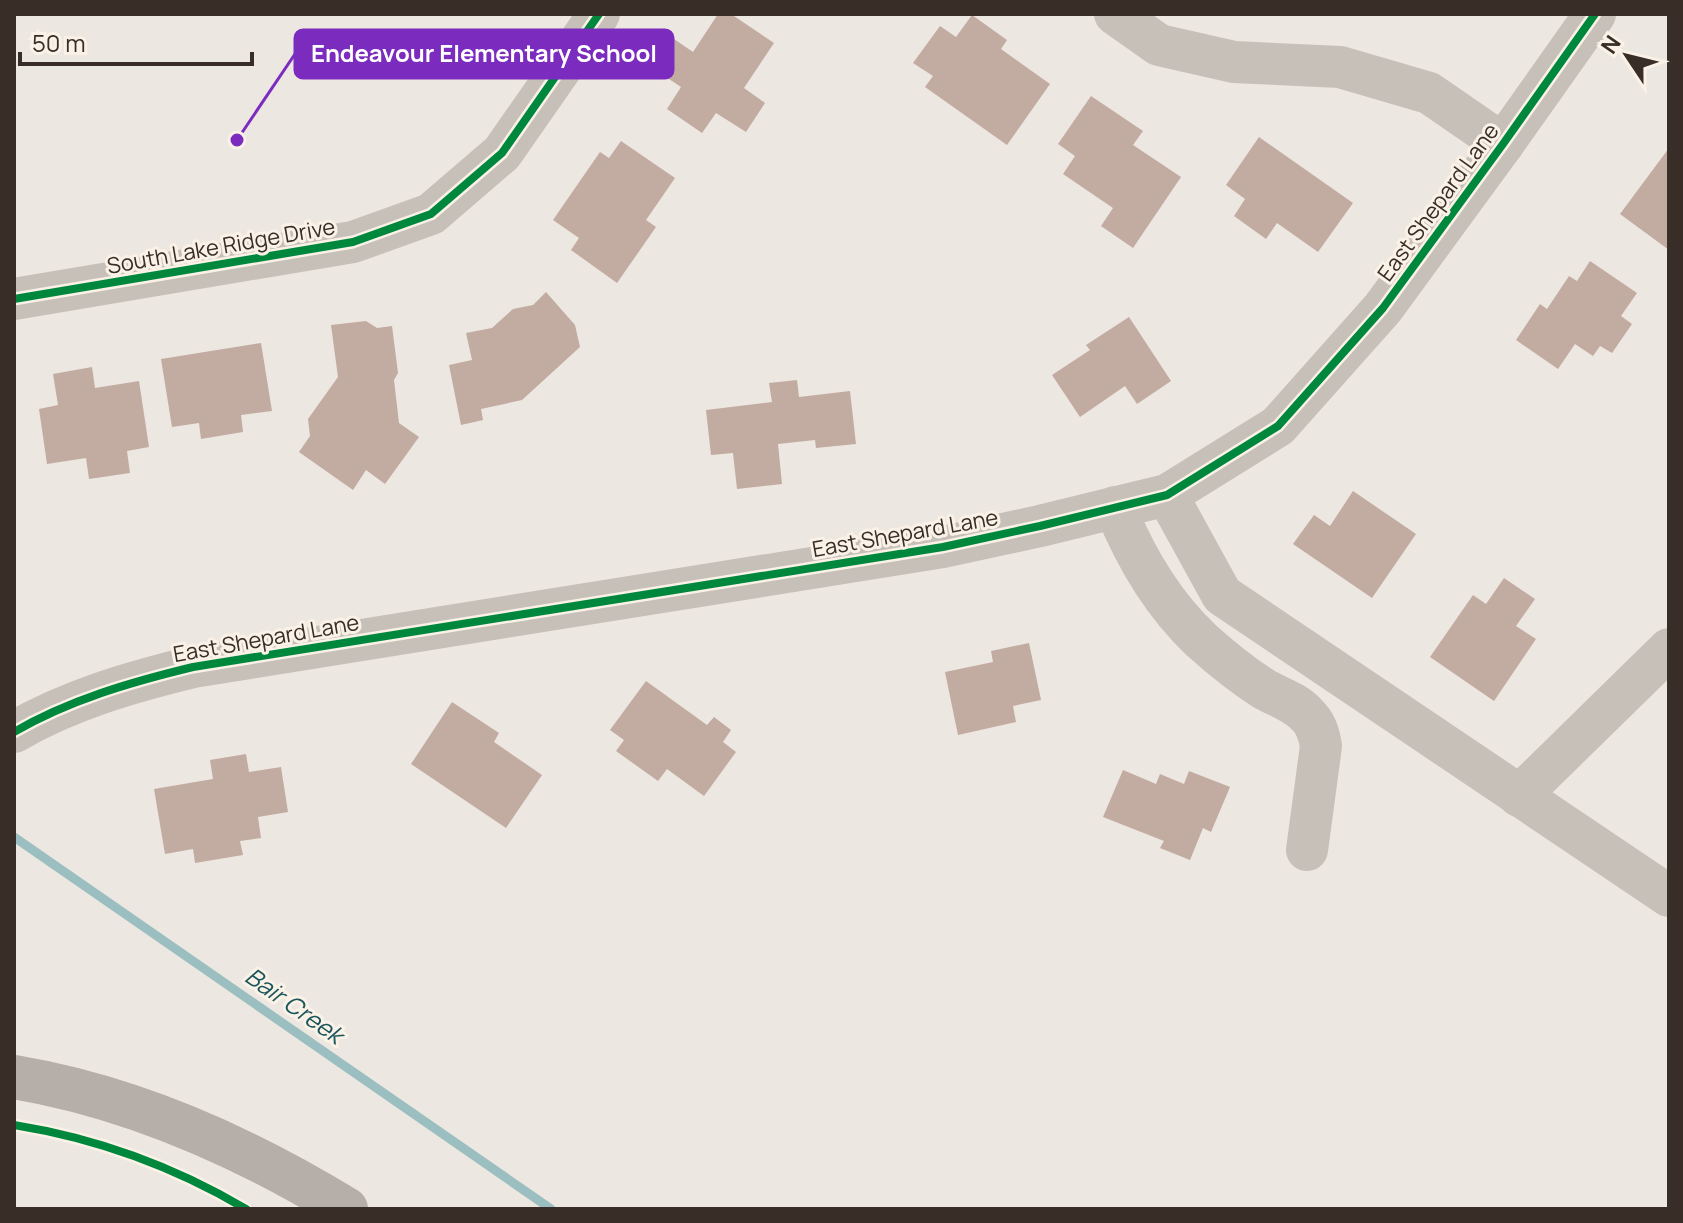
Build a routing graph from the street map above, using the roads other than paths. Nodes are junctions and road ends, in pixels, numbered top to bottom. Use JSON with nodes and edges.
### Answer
{"nodes":[{"id":1,"x":599,"y":14,"type":"edge"},
{"id":2,"x":1115,"y":14,"type":"edge"},
{"id":3,"x":1595,"y":14,"type":"edge"},
{"id":4,"x":1503,"y":144,"type":"junction"},
{"id":5,"x":14,"y":299,"type":"edge"},
{"id":6,"x":1167,"y":495,"type":"junction"},
{"id":7,"x":1115,"y":507,"type":"junction"},
{"id":8,"x":1669,"y":649,"type":"edge"},
{"id":9,"x":14,"y":732,"type":"edge"},
{"id":10,"x":1519,"y":796,"type":"junction"},
{"id":11,"x":1307,"y":850,"type":"dead end"},
{"id":12,"x":1669,"y":896,"type":"edge"},
{"id":13,"x":14,"y":1077,"type":"edge"},
{"id":14,"x":346,"y":1209,"type":"edge"}],
"edges":[{"from":1,"to":5,"type":"street","name":"South Lake Ridge Drive"},
{"from":2,"to":4,"type":"street"},
{"from":3,"to":4,"type":"street","name":"East Shepard Lane"},
{"from":4,"to":6,"type":"street","name":"East Shepard Lane"},
{"from":6,"to":7,"type":"street","name":"East Shepard Lane"},
{"from":6,"to":10,"type":"street"},
{"from":7,"to":9,"type":"street","name":"East Shepard Lane"},
{"from":7,"to":11,"type":"street"},
{"from":8,"to":10,"type":"street"},
{"from":10,"to":12,"type":"street"},
{"from":13,"to":14,"type":"main road"}]}
